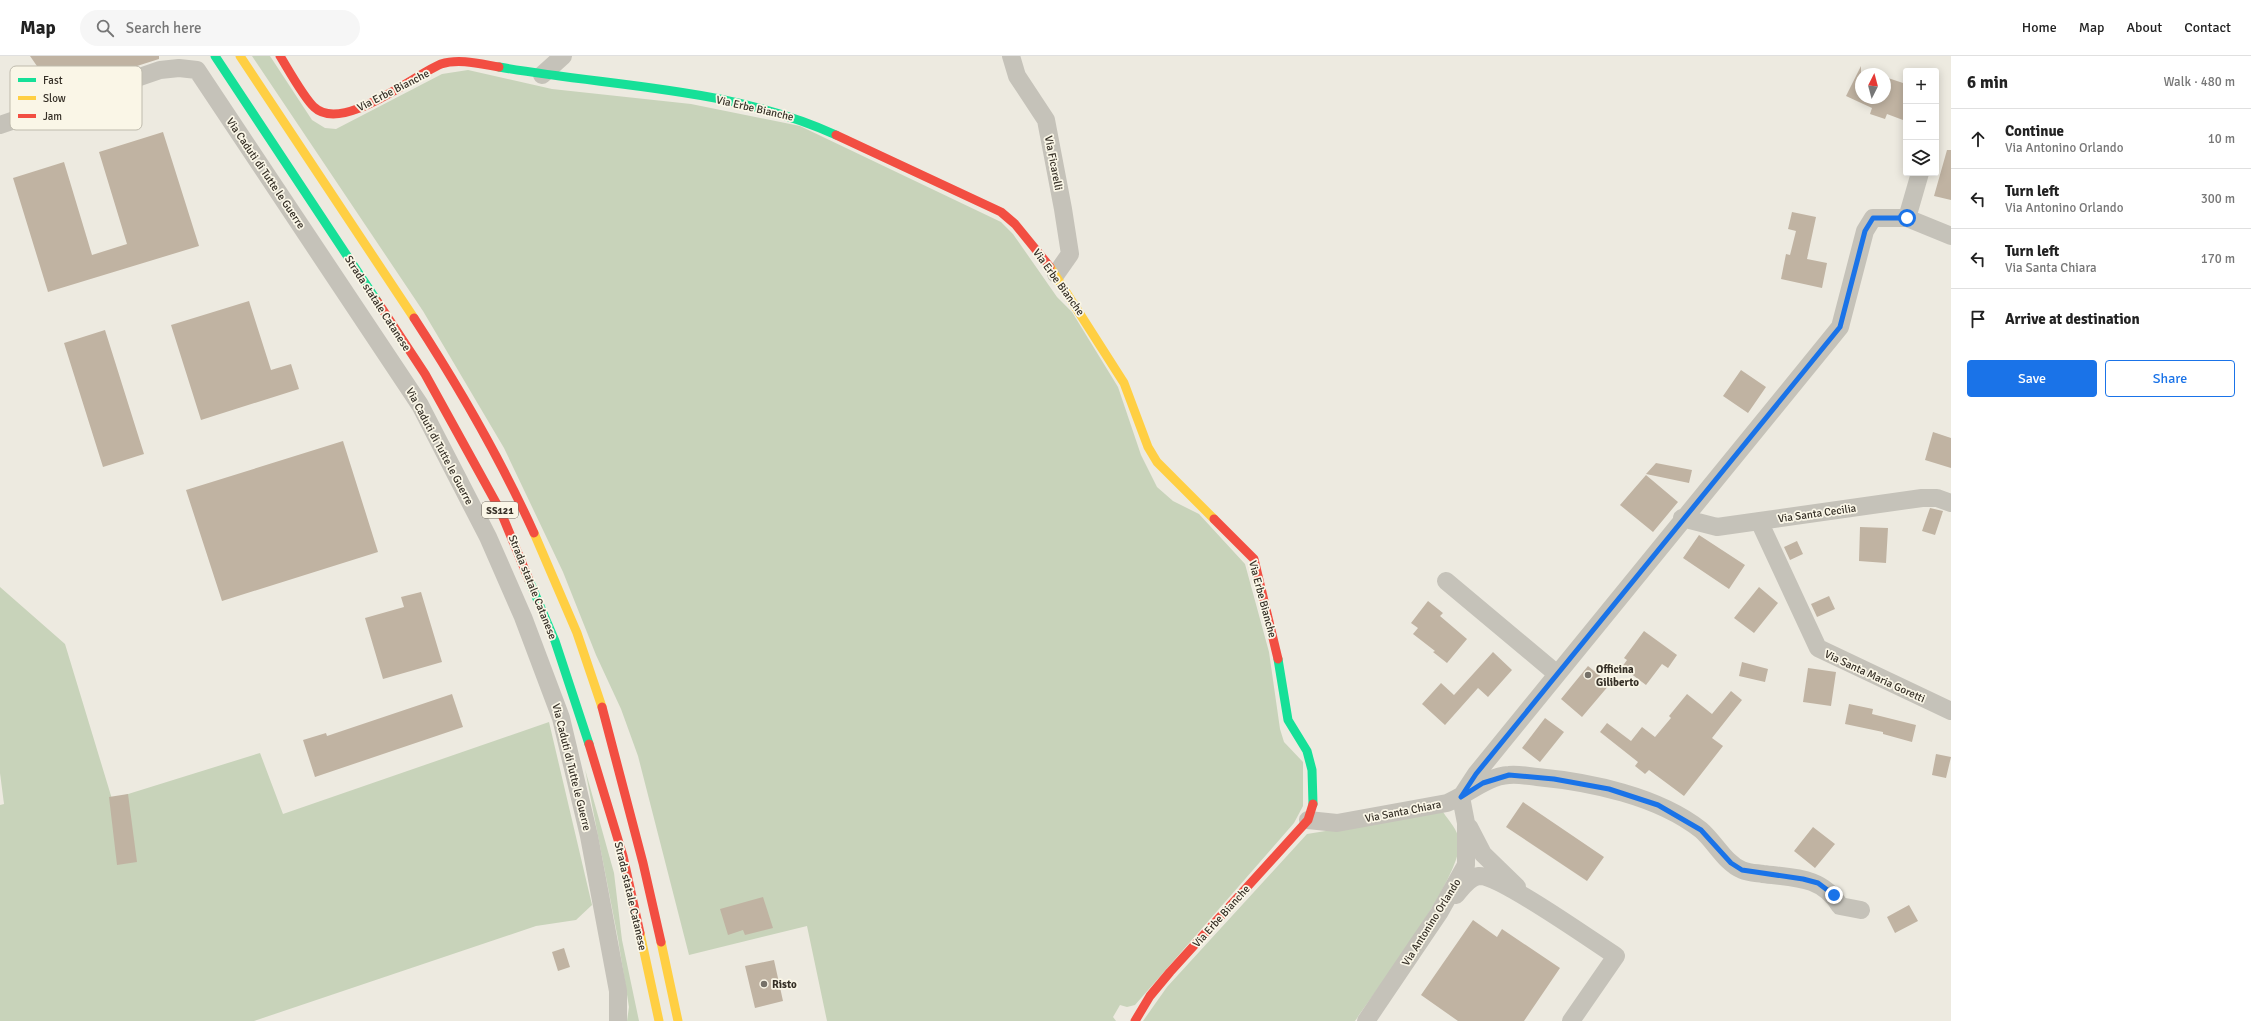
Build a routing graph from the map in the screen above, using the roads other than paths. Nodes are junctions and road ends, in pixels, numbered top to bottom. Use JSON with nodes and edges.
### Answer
{"nodes":[{"id":1,"x":215,"y":56,"type":"edge"},
{"id":2,"x":240,"y":56,"type":"edge"},
{"id":3,"x":280,"y":56,"type":"edge"},
{"id":4,"x":563,"y":56,"type":"edge"},
{"id":5,"x":1011,"y":56,"type":"edge"},
{"id":6,"x":542,"y":75,"type":"junction"},
{"id":7,"x":142,"y":76,"type":"edge"},
{"id":8,"x":10,"y":122,"type":"edge"},
{"id":9,"x":0,"y":126,"type":"edge"},
{"id":10,"x":1919,"y":176,"type":"edge"},
{"id":11,"x":1907,"y":218,"type":"junction"},
{"id":12,"x":1951,"y":236,"type":"edge"},
{"id":13,"x":1056,"y":274,"type":"junction"},
{"id":14,"x":1951,"y":503,"type":"edge"},
{"id":15,"x":1682,"y":518,"type":"junction"},
{"id":16,"x":1759,"y":521,"type":"junction"},
{"id":17,"x":1446,"y":581,"type":"dead end"},
{"id":18,"x":1557,"y":674,"type":"junction"},
{"id":19,"x":1951,"y":711,"type":"edge"},
{"id":20,"x":1461,"y":797,"type":"junction"},
{"id":21,"x":1308,"y":820,"type":"junction"},
{"id":22,"x":1466,"y":823,"type":"junction"},
{"id":23,"x":1532,"y":901,"type":"junction"},
{"id":24,"x":1862,"y":910,"type":"dead end"},
{"id":25,"x":1436,"y":917,"type":"junction"},
{"id":26,"x":618,"y":1021,"type":"edge"},
{"id":27,"x":659,"y":1021,"type":"edge"},
{"id":28,"x":678,"y":1021,"type":"edge"},
{"id":29,"x":1135,"y":1021,"type":"edge"},
{"id":30,"x":1366,"y":1021,"type":"edge"},
{"id":31,"x":1571,"y":1021,"type":"edge"}],
"edges":[{"from":1,"to":27,"type":"main road","name":"Strada statale Catanese","number":"SS121"},
{"from":2,"to":28,"type":"main road","name":"Strada statale Catanese","number":"SS121"},
{"from":3,"to":6,"type":"main road","name":"Via Erbe Bianche"},
{"from":4,"to":6,"type":"street"},
{"from":5,"to":13,"type":"street","name":"Via Ficarelli"},
{"from":6,"to":13,"type":"main road","name":"Via Erbe Bianche"},
{"from":7,"to":26,"type":"street","name":"Via Caduti di Tutte le Guerre"},
{"from":8,"to":9,"type":"street","name":"Via Caduti di Tutte le Guerre"},
{"from":10,"to":11,"type":"street"},
{"from":11,"to":12,"type":"street"},
{"from":11,"to":15,"type":"street"},
{"from":13,"to":21,"type":"main road","name":"Via Erbe Bianche"},
{"from":14,"to":16,"type":"street","name":"Via Santa Cecilia"},
{"from":15,"to":16,"type":"street","name":"Via Santa Cecilia"},
{"from":15,"to":18,"type":"street"},
{"from":16,"to":19,"type":"street","name":"Via Santa Maria Goretti"},
{"from":17,"to":18,"type":"street"},
{"from":18,"to":20,"type":"street"},
{"from":20,"to":21,"type":"street","name":"Via Santa Chiara"},
{"from":20,"to":22,"type":"street","name":"Via Antonino Orlando"},
{"from":20,"to":24,"type":"street","name":"Via Santa Chiara"},
{"from":21,"to":29,"type":"main road","name":"Via Erbe Bianche"},
{"from":22,"to":23,"type":"street"},
{"from":22,"to":25,"type":"street","name":"Via Antonino Orlando"},
{"from":23,"to":25,"type":"street"},
{"from":23,"to":31,"type":"street"},
{"from":25,"to":30,"type":"street","name":"Via Antonino Orlando"}]}
